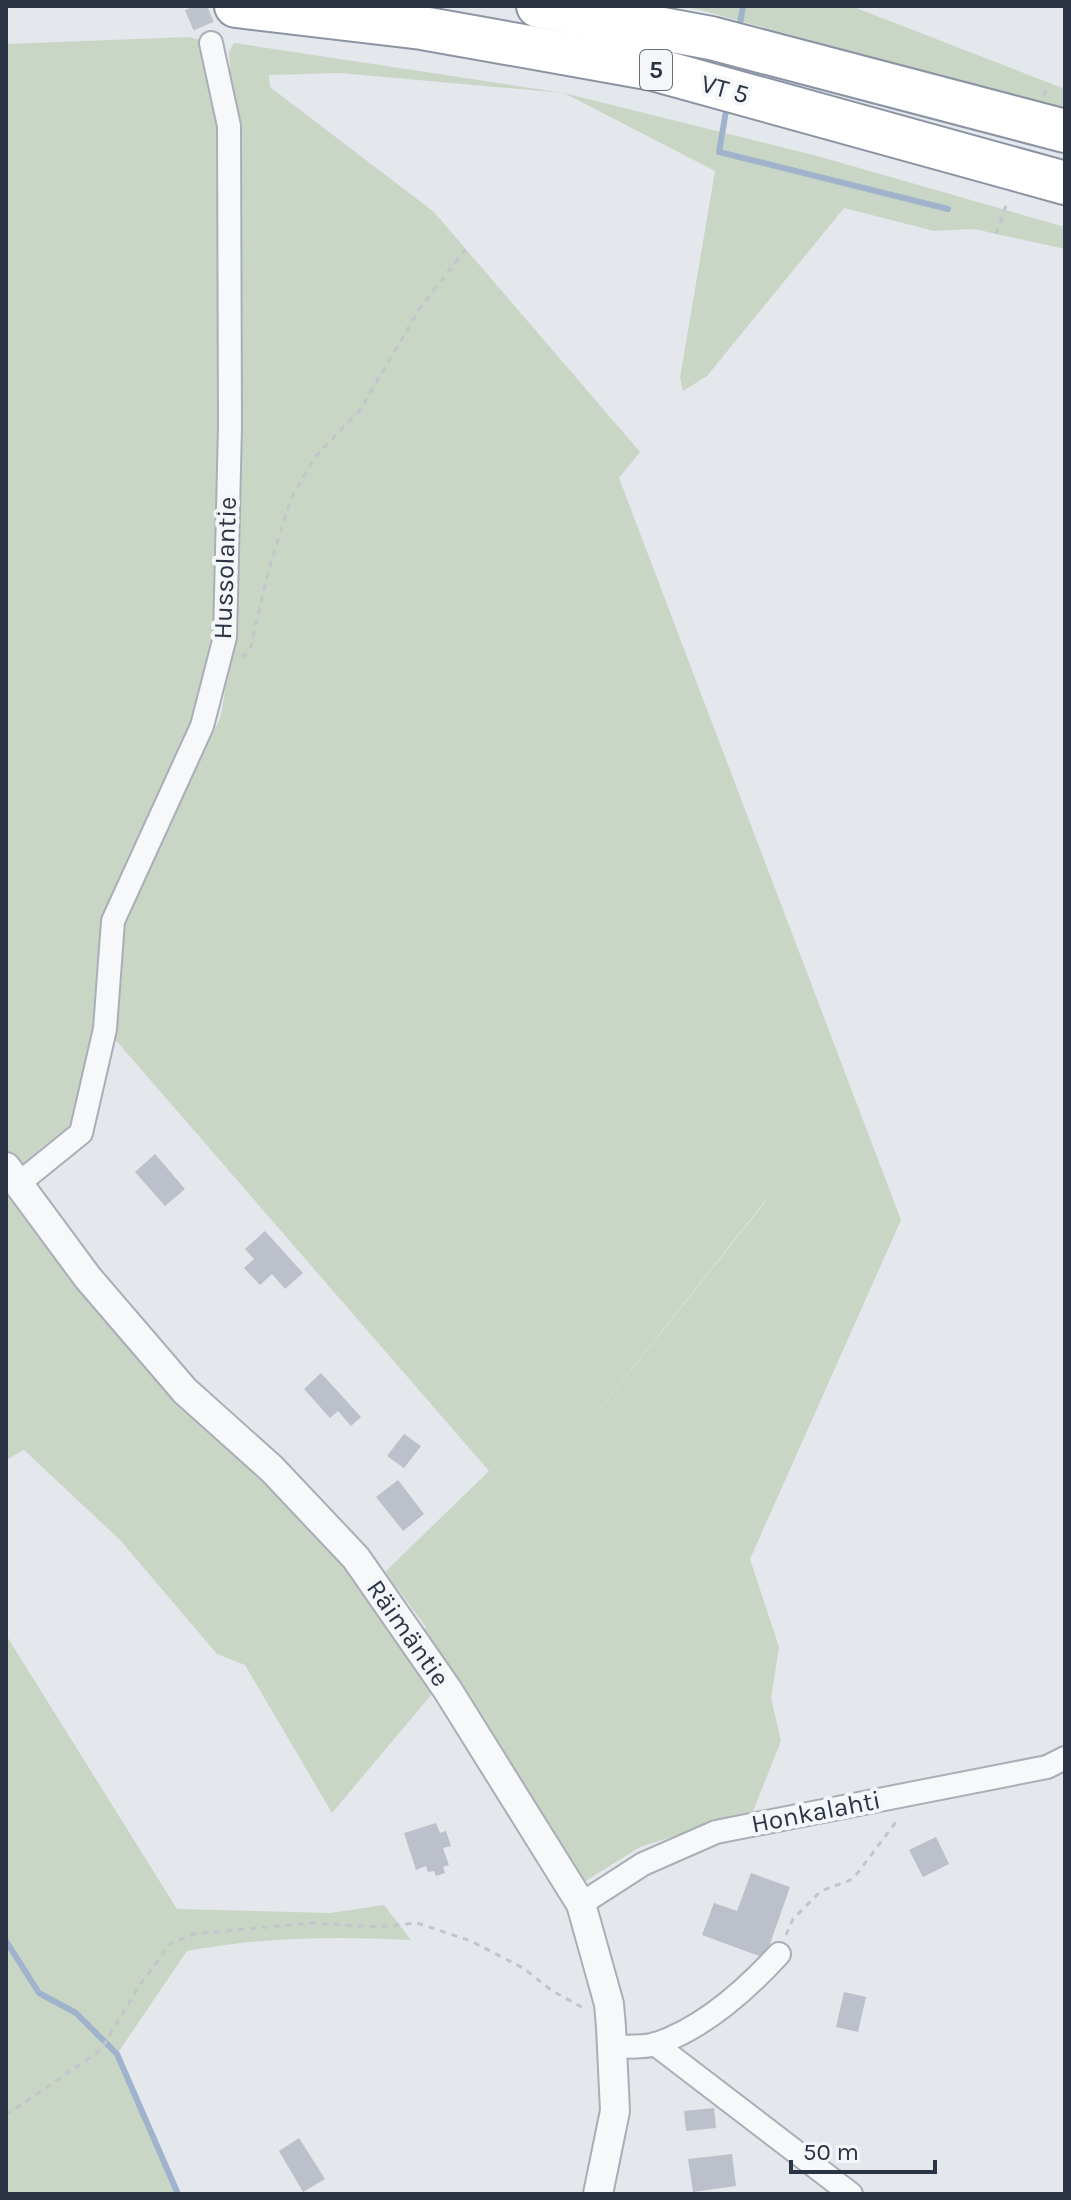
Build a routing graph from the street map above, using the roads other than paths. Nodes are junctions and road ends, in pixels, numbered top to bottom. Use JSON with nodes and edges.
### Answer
{"nodes":[{"id":1,"x":236,"y":6,"type":"edge"},
{"id":2,"x":538,"y":6,"type":"edge"},
{"id":3,"x":211,"y":43,"type":"tunnel mouth"},
{"id":4,"x":1065,"y":131,"type":"edge"},
{"id":5,"x":1065,"y":183,"type":"edge"},
{"id":6,"x":12,"y":1176,"type":"edge"},
{"id":7,"x":1065,"y":1758,"type":"edge"},
{"id":8,"x":581,"y":1904,"type":"junction"},
{"id":9,"x":779,"y":1954,"type":"road end"},
{"id":10,"x":655,"y":2044,"type":"junction"},
{"id":11,"x":612,"y":2047,"type":"junction"},
{"id":12,"x":598,"y":2194,"type":"edge"},
{"id":13,"x":851,"y":2194,"type":"edge"}],
"edges":[{"from":1,"to":5,"type":"highway","name":"VT 5","number":"5"},
{"from":2,"to":4,"type":"highway","name":"VT 5","number":"5"},
{"from":3,"to":6,"type":"street","name":"Hussolantie"},
{"from":6,"to":8,"type":"street","name":"Räimäntie"},
{"from":7,"to":8,"type":"street","name":"Honkalahti"},
{"from":8,"to":11,"type":"street","name":"Räimäntie"},
{"from":9,"to":10,"type":"street"},
{"from":10,"to":11,"type":"street"},
{"from":10,"to":13,"type":"street"},
{"from":11,"to":12,"type":"street","name":"Räimäntie"}]}
